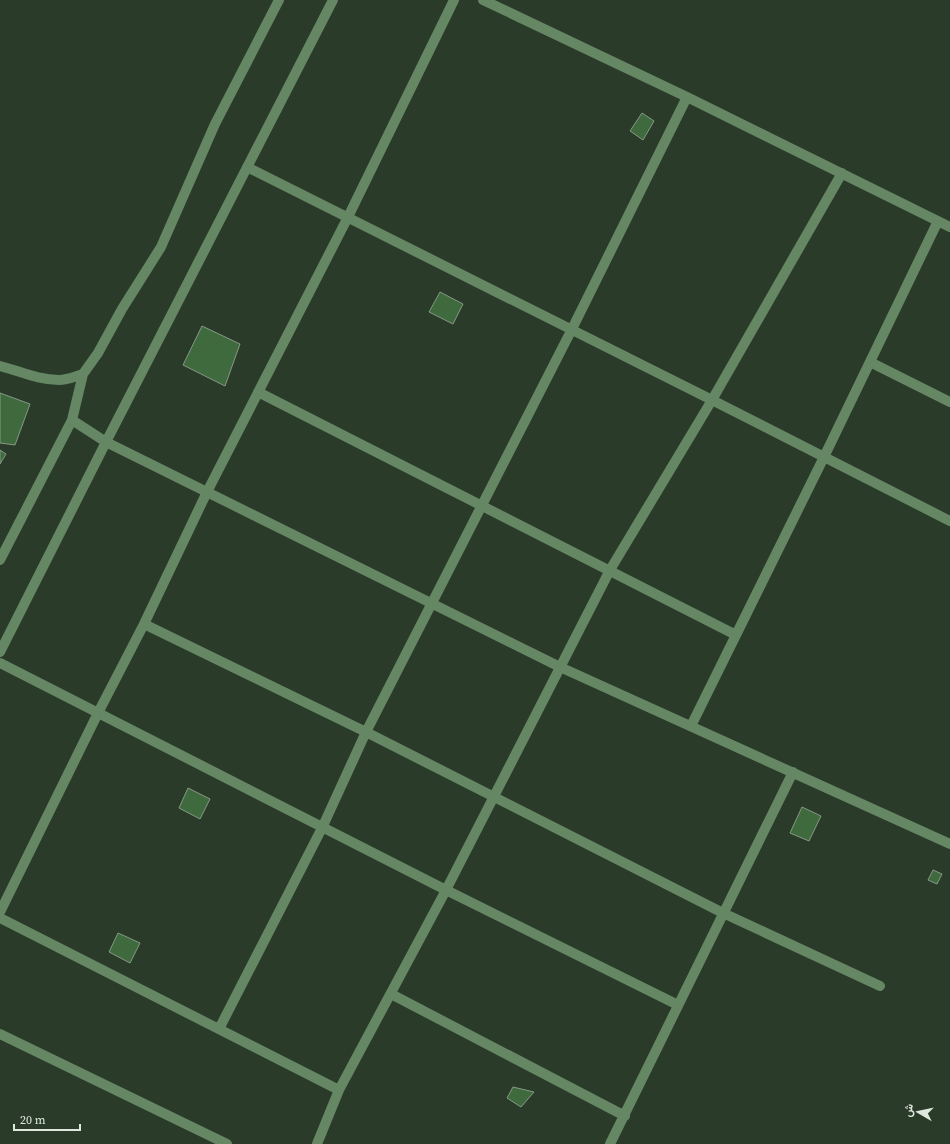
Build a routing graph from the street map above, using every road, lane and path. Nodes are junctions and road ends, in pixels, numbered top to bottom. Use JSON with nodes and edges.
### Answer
{"nodes":[{"id":1,"x":279,"y":0,"type":"edge"},
{"id":2,"x":333,"y":0,"type":"edge"},
{"id":3,"x":454,"y":0,"type":"edge"},
{"id":4,"x":483,"y":0,"type":"edge"},
{"id":5,"x":687,"y":97,"type":"junction"},
{"id":6,"x":247,"y":167,"type":"junction"},
{"id":7,"x":842,"y":173,"type":"junction"},
{"id":8,"x":348,"y":217,"type":"junction"},
{"id":9,"x":938,"y":221,"type":"junction"},
{"id":10,"x":950,"y":227,"type":"edge"},
{"id":11,"x":572,"y":329,"type":"junction"},
{"id":12,"x":870,"y":362,"type":"junction"},
{"id":13,"x":0,"y":366,"type":"edge"},
{"id":14,"x":83,"y":374,"type":"junction"},
{"id":15,"x":258,"y":392,"type":"junction"},
{"id":16,"x":712,"y":400,"type":"junction"},
{"id":17,"x":950,"y":402,"type":"edge"},
{"id":18,"x":72,"y":420,"type":"junction"},
{"id":19,"x":106,"y":442,"type":"junction"},
{"id":20,"x":824,"y":457,"type":"junction"},
{"id":21,"x":207,"y":492,"type":"junction"},
{"id":22,"x":482,"y":505,"type":"junction"},
{"id":23,"x":950,"y":521,"type":"edge"},
{"id":24,"x":0,"y":560,"type":"edge"},
{"id":25,"x":610,"y":570,"type":"junction"},
{"id":26,"x":431,"y":603,"type":"junction"},
{"id":27,"x":144,"y":624,"type":"junction"},
{"id":28,"x":736,"y":635,"type":"junction"},
{"id":29,"x":0,"y":652,"type":"edge"},
{"id":30,"x":0,"y":663,"type":"edge"},
{"id":31,"x":560,"y":667,"type":"junction"},
{"id":32,"x":98,"y":713,"type":"junction"},
{"id":33,"x":691,"y":726,"type":"junction"},
{"id":34,"x":366,"y":732,"type":"junction"},
{"id":35,"x":793,"y":772,"type":"junction"},
{"id":36,"x":492,"y":797,"type":"junction"},
{"id":37,"x":322,"y":828,"type":"junction"},
{"id":38,"x":949,"y":842,"type":"edge"},
{"id":39,"x":446,"y":890,"type":"junction"},
{"id":40,"x":0,"y":912,"type":"edge"},
{"id":41,"x":723,"y":913,"type":"junction"},
{"id":42,"x":0,"y":918,"type":"edge"},
{"id":43,"x":880,"y":986,"type":"dead end"},
{"id":44,"x":390,"y":994,"type":"junction"},
{"id":45,"x":678,"y":1005,"type":"junction"},
{"id":46,"x":219,"y":1029,"type":"junction"},
{"id":47,"x":0,"y":1034,"type":"edge"},
{"id":48,"x":339,"y":1090,"type":"junction"},
{"id":49,"x":625,"y":1116,"type":"junction"},
{"id":50,"x":227,"y":1144,"type":"edge"},
{"id":51,"x":317,"y":1144,"type":"edge"},
{"id":52,"x":610,"y":1144,"type":"edge"}],
"edges":[{"from":1,"to":14,"type":"street"},
{"from":2,"to":6,"type":"street"},
{"from":3,"to":8,"type":"street"},
{"from":4,"to":5,"type":"street"},
{"from":5,"to":7,"type":"street"},
{"from":5,"to":11,"type":"street"},
{"from":6,"to":8,"type":"street"},
{"from":6,"to":19,"type":"street"},
{"from":7,"to":9,"type":"street"},
{"from":7,"to":16,"type":"street"},
{"from":8,"to":11,"type":"street"},
{"from":8,"to":15,"type":"street"},
{"from":9,"to":10,"type":"street"},
{"from":9,"to":12,"type":"street"},
{"from":11,"to":16,"type":"street"},
{"from":11,"to":22,"type":"street"},
{"from":12,"to":17,"type":"street"},
{"from":12,"to":20,"type":"street"},
{"from":13,"to":14,"type":"street"},
{"from":14,"to":18,"type":"street"},
{"from":15,"to":21,"type":"street"},
{"from":15,"to":22,"type":"street"},
{"from":16,"to":20,"type":"street"},
{"from":16,"to":25,"type":"street"},
{"from":18,"to":19,"type":"street"},
{"from":18,"to":24,"type":"street"},
{"from":19,"to":21,"type":"street"},
{"from":19,"to":29,"type":"street"},
{"from":20,"to":23,"type":"street"},
{"from":20,"to":28,"type":"street"},
{"from":21,"to":26,"type":"street"},
{"from":21,"to":27,"type":"street"},
{"from":22,"to":25,"type":"street"},
{"from":22,"to":26,"type":"street"},
{"from":25,"to":28,"type":"street"},
{"from":25,"to":31,"type":"street"},
{"from":26,"to":31,"type":"street"},
{"from":26,"to":34,"type":"street"},
{"from":27,"to":32,"type":"street"},
{"from":27,"to":34,"type":"street"},
{"from":28,"to":33,"type":"street"},
{"from":30,"to":32,"type":"street"},
{"from":31,"to":33,"type":"street"},
{"from":31,"to":36,"type":"street"},
{"from":32,"to":37,"type":"street"},
{"from":32,"to":40,"type":"street"},
{"from":33,"to":35,"type":"street"},
{"from":34,"to":36,"type":"street"},
{"from":34,"to":37,"type":"street"},
{"from":35,"to":38,"type":"street"},
{"from":35,"to":41,"type":"street"},
{"from":36,"to":39,"type":"street"},
{"from":36,"to":41,"type":"street"},
{"from":37,"to":39,"type":"street"},
{"from":37,"to":46,"type":"street"},
{"from":39,"to":44,"type":"street"},
{"from":39,"to":45,"type":"street"},
{"from":41,"to":43,"type":"street"},
{"from":41,"to":45,"type":"street"},
{"from":42,"to":46,"type":"street"},
{"from":44,"to":48,"type":"street"},
{"from":44,"to":49,"type":"street"},
{"from":45,"to":49,"type":"street"},
{"from":46,"to":48,"type":"street"},
{"from":47,"to":50,"type":"street"},
{"from":48,"to":51,"type":"street"},
{"from":49,"to":52,"type":"street"}]}
